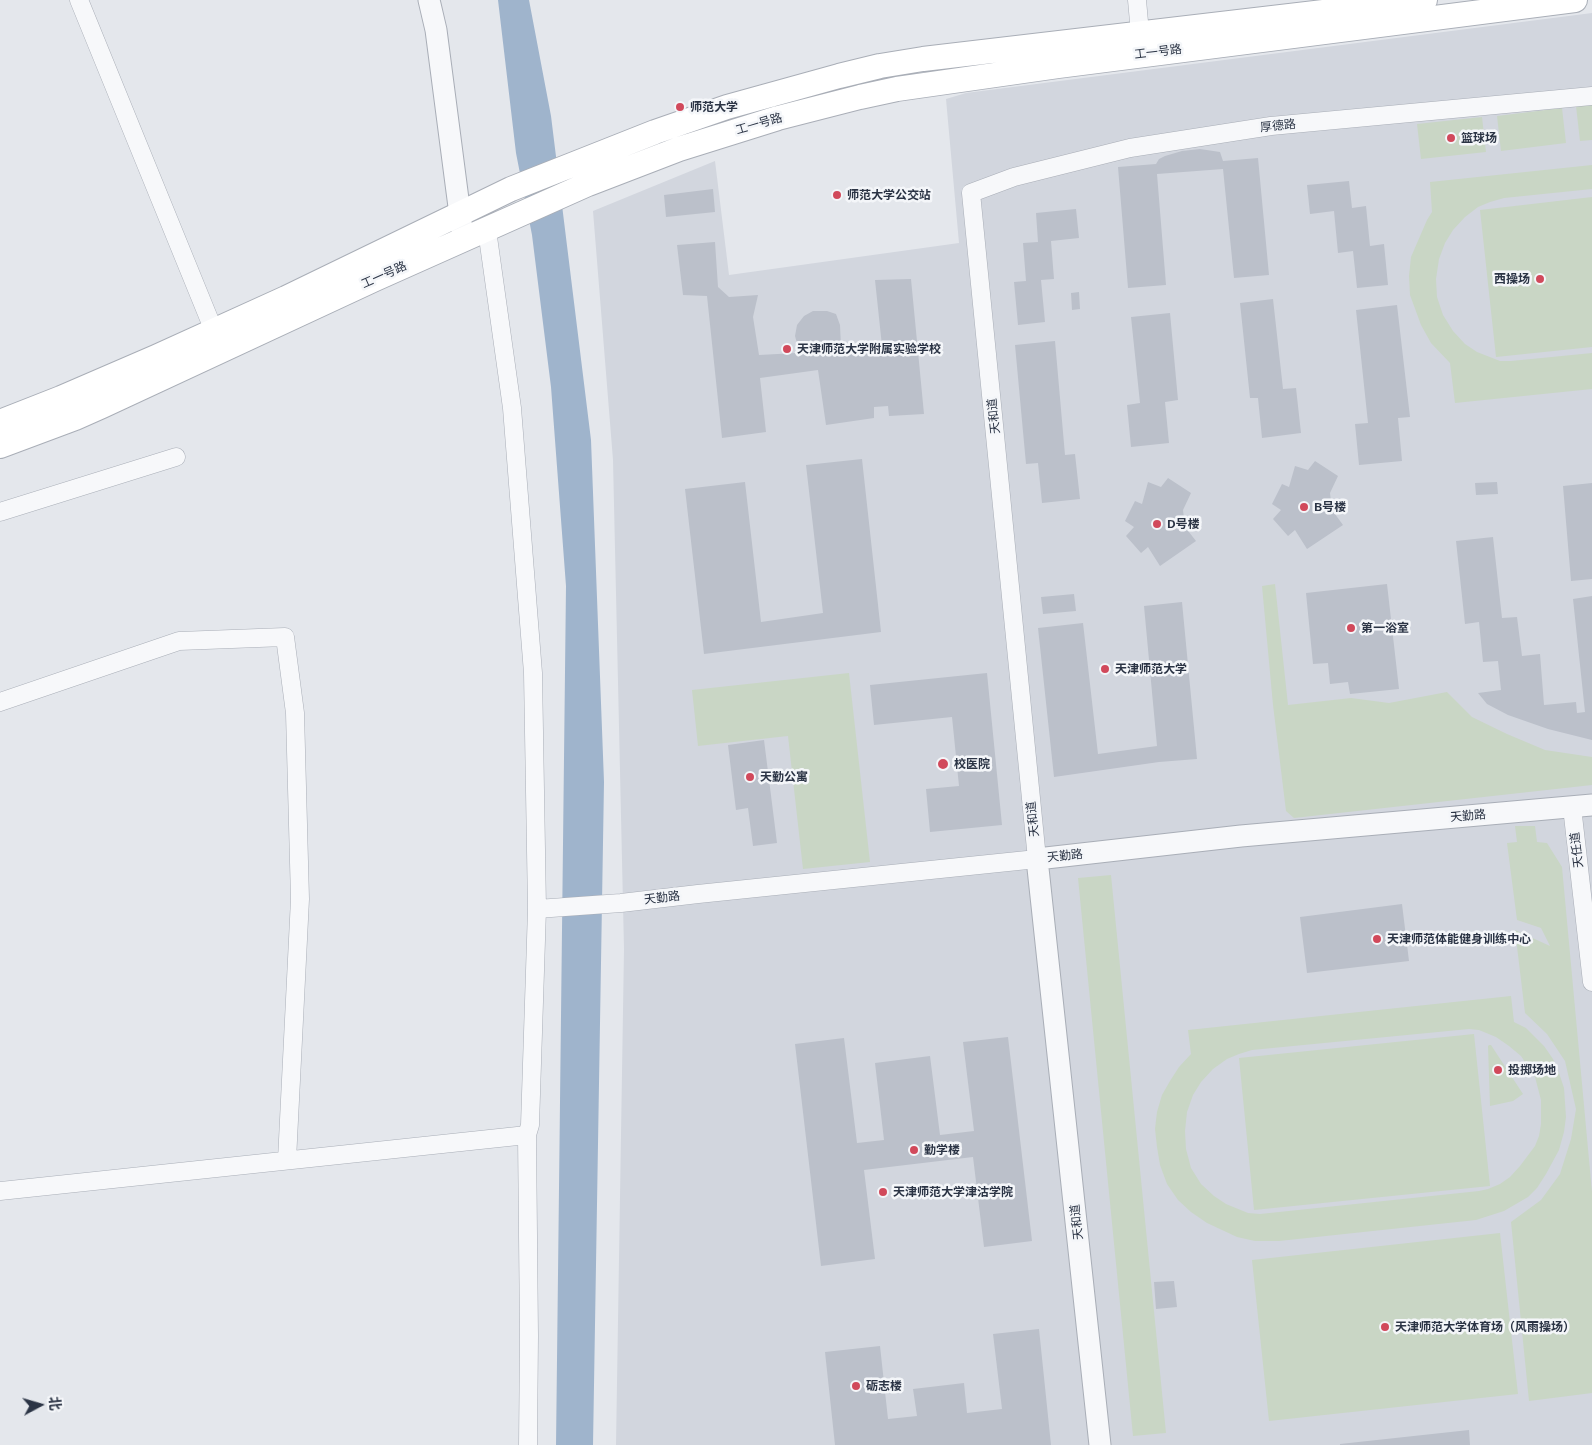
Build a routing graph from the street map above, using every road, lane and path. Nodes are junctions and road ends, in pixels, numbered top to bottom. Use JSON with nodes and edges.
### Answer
{"nodes":[{"id":1,"x":78,"y":0,"type":"edge"},
{"id":2,"x":429,"y":0,"type":"edge"},
{"id":3,"x":1137,"y":0,"type":"edge"},
{"id":4,"x":1425,"y":0,"type":"edge"},
{"id":5,"x":1575,"y":0,"type":"edge"},
{"id":6,"x":1141,"y":44,"type":"junction"},
{"id":7,"x":1592,"y":96,"type":"edge"},
{"id":8,"x":972,"y":193,"type":"joint"},
{"id":9,"x":460,"y":214,"type":"junction"},
{"id":10,"x":487,"y":230,"type":"junction"},
{"id":11,"x":464,"y":240,"type":"junction"},
{"id":12,"x":214,"y":331,"type":"junction"},
{"id":13,"x":0,"y":422,"type":"edge"},
{"id":14,"x":0,"y":446,"type":"edge"},
{"id":15,"x":176,"y":456,"type":"dead end"},
{"id":16,"x":0,"y":512,"type":"edge"},
{"id":17,"x":0,"y":702,"type":"edge"},
{"id":18,"x":1582,"y":806,"type":"edge"},
{"id":19,"x":1037,"y":859,"type":"junction"},
{"id":20,"x":537,"y":909,"type":"junction"},
{"id":21,"x":1592,"y":982,"type":"edge"},
{"id":22,"x":527,"y":1135,"type":"junction"},
{"id":23,"x":287,"y":1160,"type":"junction"},
{"id":24,"x":0,"y":1191,"type":"edge"},
{"id":25,"x":528,"y":1445,"type":"edge"},
{"id":26,"x":1100,"y":1445,"type":"edge"}],
"edges":[{"from":1,"to":12,"type":"street"},
{"from":2,"to":9,"type":"street"},
{"from":3,"to":6,"type":"street"},
{"from":4,"to":6,"type":"main road","name":"工一号路"},
{"from":5,"to":6,"type":"main road","name":"工一号路"},
{"from":6,"to":9,"type":"main road","name":"工一号路"},
{"from":6,"to":10,"type":"main road","name":"工一号路"},
{"from":7,"to":8,"type":"street","name":"厚德路"},
{"from":8,"to":19,"type":"street","name":"天和道"},
{"from":9,"to":11,"type":"street"},
{"from":9,"to":12,"type":"main road","name":"工一号路"},
{"from":10,"to":11,"type":"main road","name":"工一号路"},
{"from":10,"to":20,"type":"street"},
{"from":11,"to":14,"type":"main road","name":"工一号路"},
{"from":12,"to":13,"type":"main road","name":"工一号路"},
{"from":15,"to":16,"type":"street"},
{"from":17,"to":23,"type":"street"},
{"from":18,"to":19,"type":"street","name":"天勤路"},
{"from":18,"to":21,"type":"street","name":"天任道"},
{"from":19,"to":20,"type":"street","name":"天勤路"},
{"from":19,"to":26,"type":"street","name":"天和道"},
{"from":20,"to":22,"type":"street"},
{"from":22,"to":23,"type":"street"},
{"from":22,"to":25,"type":"street"},
{"from":23,"to":24,"type":"street"}]}
